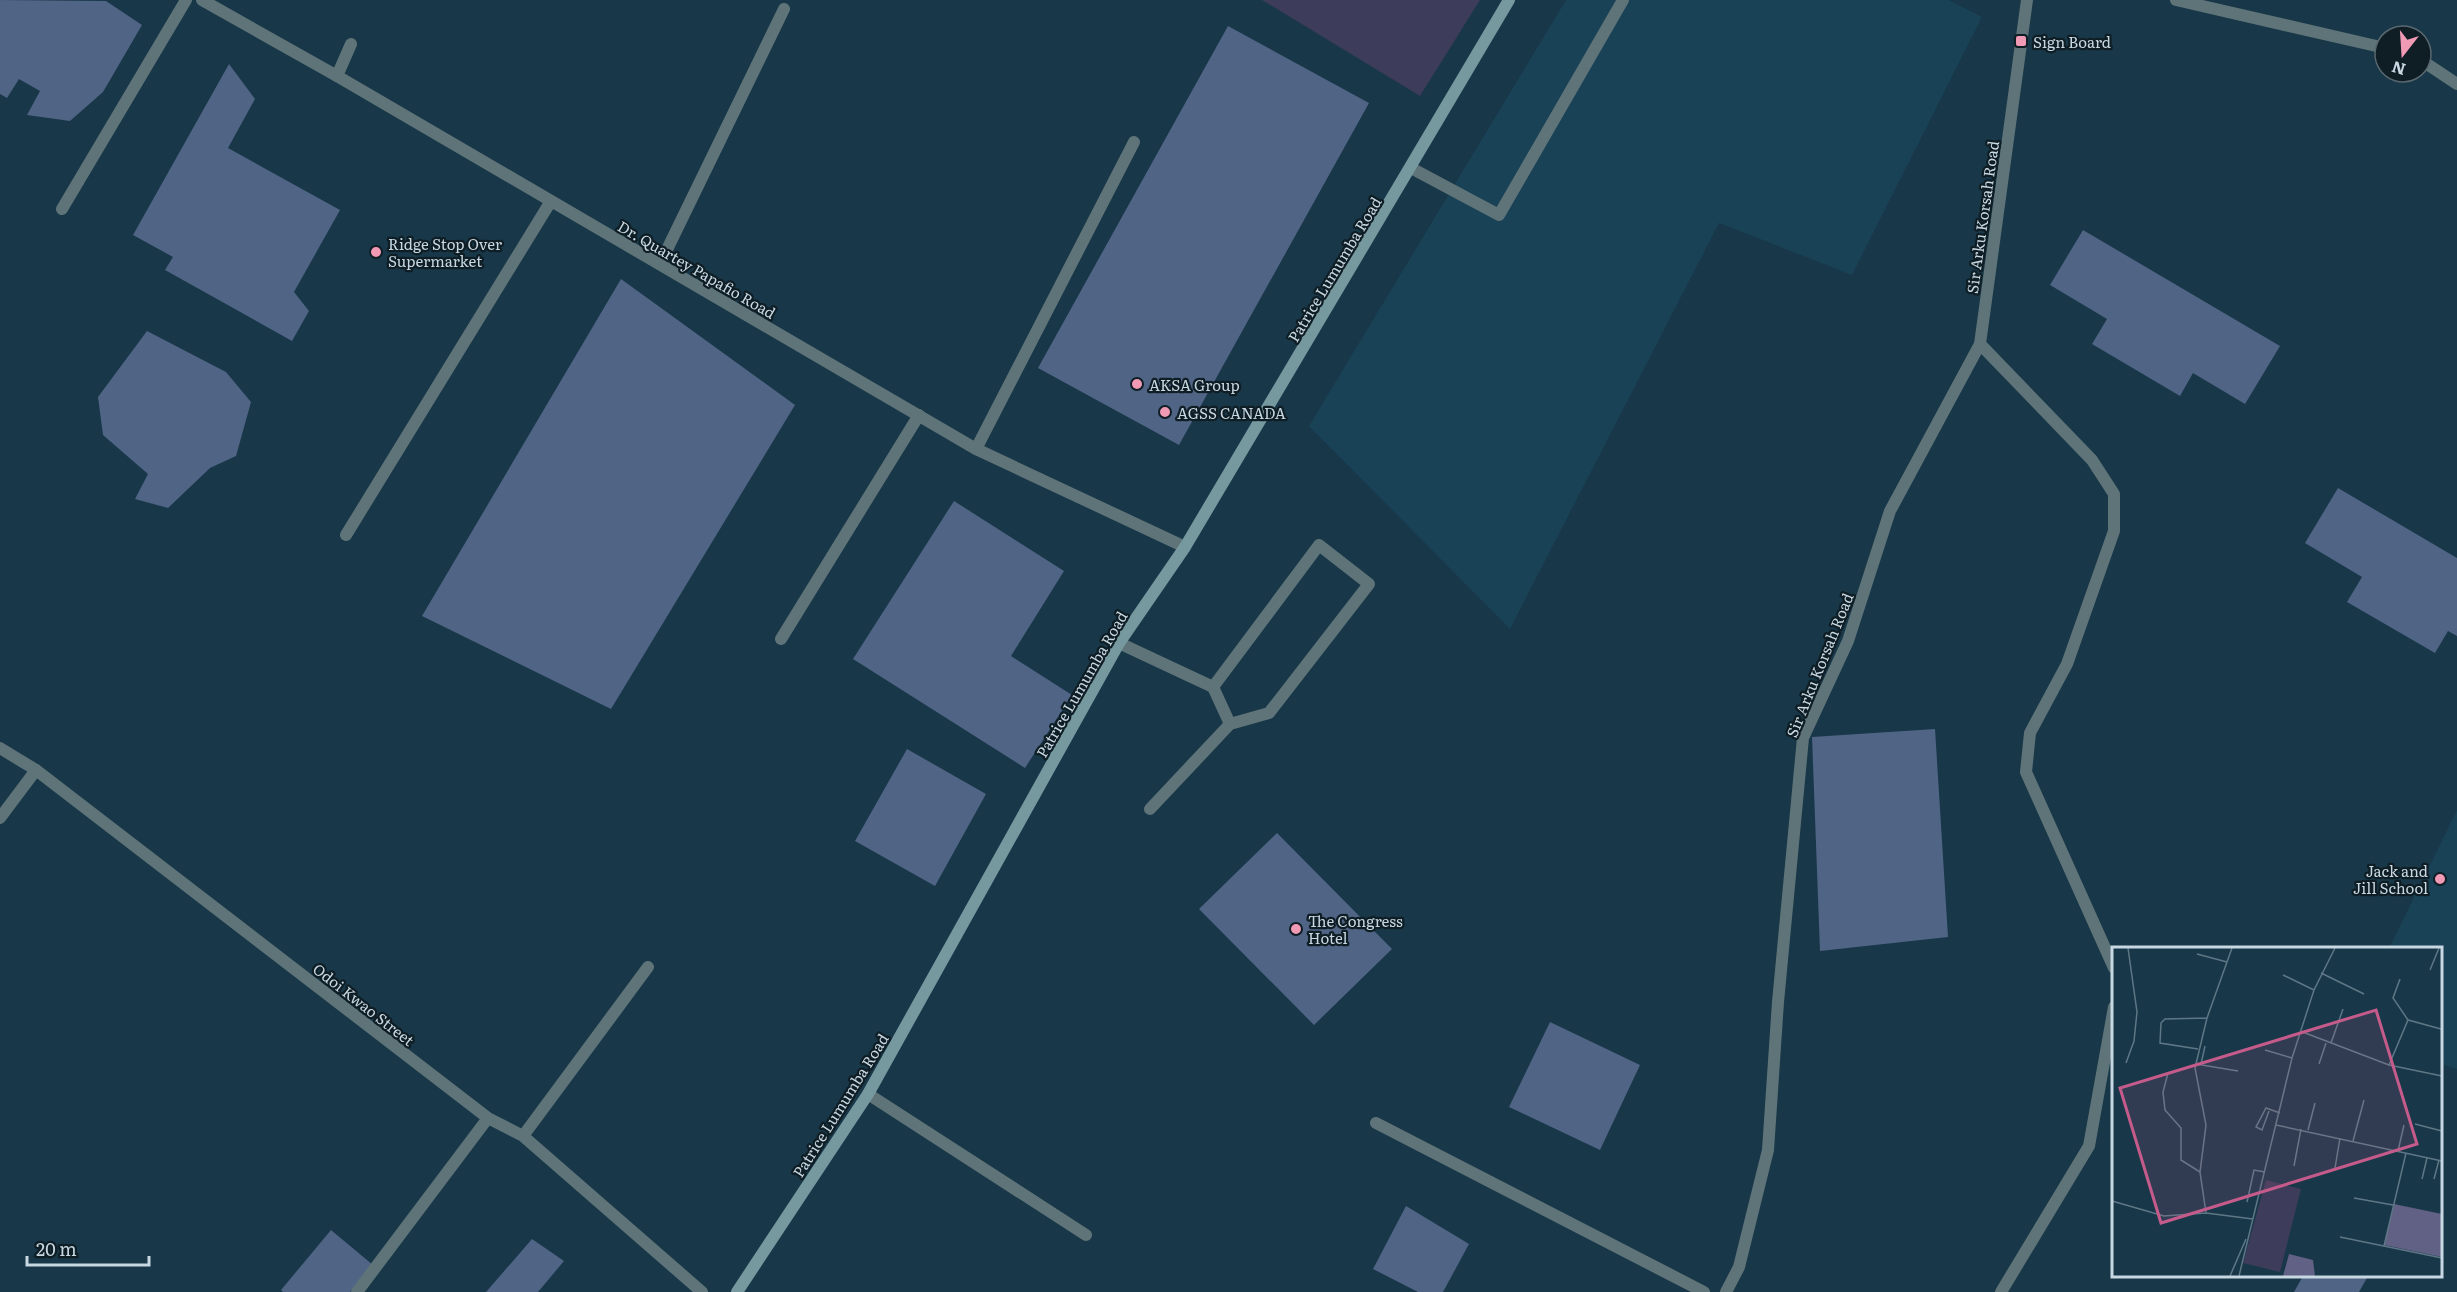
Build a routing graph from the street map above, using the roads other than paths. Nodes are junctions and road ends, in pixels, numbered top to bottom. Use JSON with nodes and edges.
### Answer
{"nodes":[{"id":1,"x":186,"y":0,"type":"edge"},
{"id":2,"x":202,"y":0,"type":"edge"},
{"id":3,"x":1509,"y":0,"type":"edge"},
{"id":4,"x":1623,"y":0,"type":"edge"},
{"id":5,"x":2026,"y":0,"type":"edge"},
{"id":6,"x":2176,"y":0,"type":"edge"},
{"id":7,"x":784,"y":9,"type":"dead end"},
{"id":8,"x":351,"y":44,"type":"dead end"},
{"id":9,"x":2373,"y":45,"type":"edge"},
{"id":10,"x":2433,"y":68,"type":"edge"},
{"id":11,"x":337,"y":76,"type":"junction"},
{"id":12,"x":2457,"y":84,"type":"edge"},
{"id":13,"x":1134,"y":142,"type":"dead end"},
{"id":14,"x":1411,"y":168,"type":"junction"},
{"id":15,"x":551,"y":201,"type":"junction"},
{"id":16,"x":62,"y":209,"type":"dead end"},
{"id":17,"x":660,"y":264,"type":"junction"},
{"id":18,"x":1980,"y":344,"type":"junction"},
{"id":19,"x":918,"y":415,"type":"junction"},
{"id":20,"x":976,"y":449,"type":"junction"},
{"id":21,"x":346,"y":535,"type":"dead end"},
{"id":22,"x":1185,"y":547,"type":"junction"},
{"id":23,"x":781,"y":639,"type":"dead end"},
{"id":24,"x":1119,"y":643,"type":"junction"},
{"id":25,"x":1214,"y":687,"type":"junction"},
{"id":26,"x":1230,"y":724,"type":"junction"},
{"id":27,"x":0,"y":748,"type":"edge"},
{"id":28,"x":36,"y":770,"type":"junction"},
{"id":29,"x":1150,"y":809,"type":"dead end"},
{"id":30,"x":0,"y":818,"type":"edge"},
{"id":31,"x":2112,"y":964,"type":"edge"},
{"id":32,"x":648,"y":967,"type":"dead end"},
{"id":33,"x":2112,"y":1018,"type":"edge"},
{"id":34,"x":868,"y":1094,"type":"junction"},
{"id":35,"x":488,"y":1118,"type":"junction"},
{"id":36,"x":1376,"y":1123,"type":"dead end"},
{"id":37,"x":523,"y":1136,"type":"junction"},
{"id":38,"x":1086,"y":1235,"type":"dead end"},
{"id":39,"x":1682,"y":1287,"type":"edge"},
{"id":40,"x":357,"y":1292,"type":"edge"},
{"id":41,"x":702,"y":1292,"type":"edge"},
{"id":42,"x":737,"y":1292,"type":"edge"},
{"id":43,"x":1704,"y":1292,"type":"edge"},
{"id":44,"x":1726,"y":1292,"type":"edge"},
{"id":45,"x":2001,"y":1292,"type":"edge"}],
"edges":[{"from":1,"to":16,"type":"street"},
{"from":2,"to":11,"type":"street","name":"Dr. Quartey Papafio Road"},
{"from":3,"to":14,"type":"street","name":"Patrice Lumumba Road"},
{"from":4,"to":14,"type":"street"},
{"from":5,"to":18,"type":"street","name":"Sir Arku Korsah Road"},
{"from":6,"to":9,"type":"street"},
{"from":7,"to":17,"type":"street"},
{"from":8,"to":11,"type":"street"},
{"from":10,"to":12,"type":"street"},
{"from":11,"to":15,"type":"street","name":"Dr. Quartey Papafio Road"},
{"from":13,"to":20,"type":"street"},
{"from":14,"to":22,"type":"street","name":"Patrice Lumumba Road"},
{"from":15,"to":17,"type":"street","name":"Dr. Quartey Papafio Road"},
{"from":15,"to":21,"type":"street"},
{"from":17,"to":19,"type":"street","name":"Dr. Quartey Papafio Road"},
{"from":18,"to":31,"type":"street"},
{"from":18,"to":44,"type":"street","name":"Sir Arku Korsah Road"},
{"from":19,"to":20,"type":"street","name":"Dr. Quartey Papafio Road"},
{"from":19,"to":23,"type":"street"},
{"from":20,"to":22,"type":"street","name":"Dr. Quartey Papafio Road"},
{"from":22,"to":24,"type":"street","name":"Patrice Lumumba Road"},
{"from":24,"to":25,"type":"street"},
{"from":24,"to":34,"type":"street","name":"Patrice Lumumba Road"},
{"from":25,"to":26,"type":"street"},
{"from":25,"to":26,"type":"street"},
{"from":26,"to":29,"type":"street"},
{"from":27,"to":28,"type":"street","name":"Odoi Kwao Street"},
{"from":28,"to":30,"type":"street"},
{"from":28,"to":35,"type":"street","name":"Odoi Kwao Street"},
{"from":32,"to":37,"type":"street"},
{"from":33,"to":45,"type":"street"},
{"from":34,"to":38,"type":"street"},
{"from":34,"to":42,"type":"street","name":"Patrice Lumumba Road"},
{"from":35,"to":37,"type":"street","name":"Odoi Kwao Street"},
{"from":35,"to":40,"type":"street"},
{"from":36,"to":39,"type":"street"},
{"from":37,"to":41,"type":"street","name":"Odoi Kwao Street"},
{"from":39,"to":43,"type":"street"}]}
